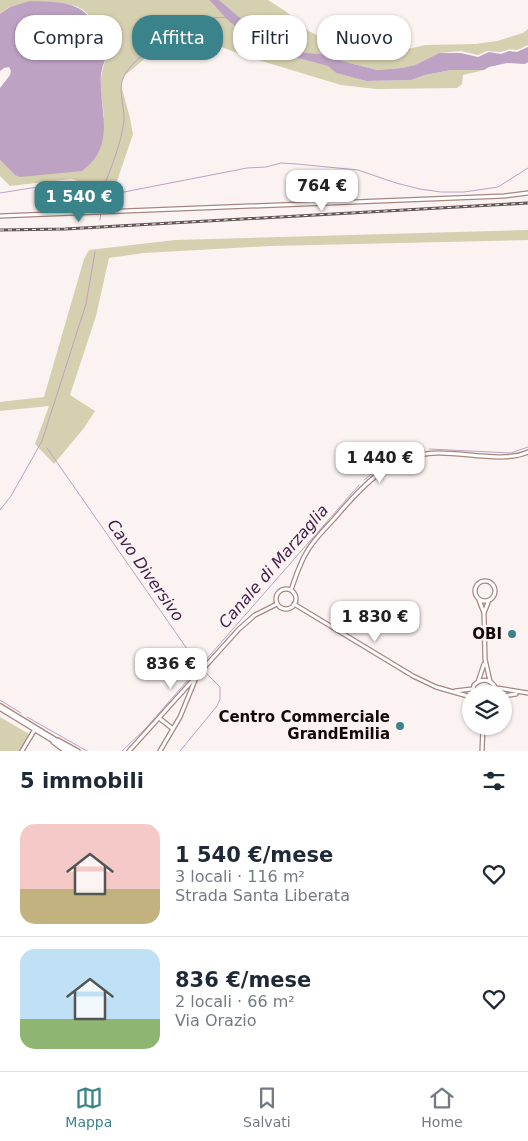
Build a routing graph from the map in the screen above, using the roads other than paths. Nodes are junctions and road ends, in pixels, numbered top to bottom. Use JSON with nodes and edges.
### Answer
{"nodes":[{"id":1,"x":528,"y":193,"type":"edge"},
{"id":2,"x":0,"y":216,"type":"edge"},
{"id":3,"x":528,"y":452,"type":"edge"},
{"id":4,"x":290,"y":590,"type":"junction"},
{"id":5,"x":479,"y":599,"type":"junction"},
{"id":6,"x":490,"y":600,"type":"junction"},
{"id":7,"x":277,"y":604,"type":"junction"},
{"id":8,"x":294,"y":604,"type":"junction"},
{"id":9,"x":484,"y":613,"type":"junction"},
{"id":10,"x":485,"y":658,"type":"junction"},
{"id":11,"x":199,"y":674,"type":"junction"},
{"id":12,"x":490,"y":681,"type":"junction"},
{"id":13,"x":477,"y":682,"type":"junction"},
{"id":14,"x":475,"y":685,"type":"edge"},
{"id":15,"x":493,"y":685,"type":"edge"},
{"id":16,"x":462,"y":690,"type":"edge"},
{"id":17,"x":452,"y":691,"type":"junction"},
{"id":18,"x":512,"y":691,"type":"edge"},
{"id":19,"x":462,"y":693,"type":"edge"},
{"id":20,"x":522,"y":693,"type":"junction"},
{"id":21,"x":528,"y":693,"type":"edge"},
{"id":22,"x":512,"y":695,"type":"edge"},
{"id":23,"x":0,"y":707,"type":"edge"},
{"id":24,"x":159,"y":718,"type":"junction"},
{"id":25,"x":35,"y":728,"type":"junction"},
{"id":26,"x":173,"y":729,"type":"junction"},
{"id":27,"x":45,"y":735,"type":"junction"},
{"id":28,"x":483,"y":735,"type":"edge"},
{"id":29,"x":22,"y":751,"type":"edge"},
{"id":30,"x":65,"y":751,"type":"edge"},
{"id":31,"x":72,"y":751,"type":"edge"},
{"id":32,"x":78,"y":751,"type":"edge"},
{"id":33,"x":130,"y":751,"type":"edge"},
{"id":34,"x":160,"y":751,"type":"edge"},
{"id":35,"x":482,"y":751,"type":"edge"}],
"edges":[{"from":1,"to":2,"type":"street"},
{"from":3,"to":4,"type":"street"},
{"from":4,"to":7,"type":"street"},
{"from":4,"to":8,"type":"street"},
{"from":5,"to":6,"type":"street"},
{"from":5,"to":6,"type":"street"},
{"from":5,"to":9,"type":"street"},
{"from":6,"to":9,"type":"street"},
{"from":7,"to":8,"type":"street"},
{"from":7,"to":11,"type":"street"},
{"from":8,"to":17,"type":"street"},
{"from":9,"to":10,"type":"street"},
{"from":10,"to":12,"type":"street"},
{"from":10,"to":13,"type":"street"},
{"from":11,"to":24,"type":"street"},
{"from":11,"to":26,"type":"street"},
{"from":12,"to":13,"type":"street"},
{"from":12,"to":15,"type":"street"},
{"from":13,"to":14,"type":"street"},
{"from":16,"to":17,"type":"street"},
{"from":17,"to":19,"type":"street"},
{"from":18,"to":20,"type":"street"},
{"from":20,"to":21,"type":"street"},
{"from":20,"to":22,"type":"street"},
{"from":23,"to":25,"type":"main road"},
{"from":24,"to":26,"type":"street"},
{"from":24,"to":33,"type":"street"},
{"from":25,"to":27,"type":"main road"},
{"from":25,"to":29,"type":"street"},
{"from":26,"to":34,"type":"street"},
{"from":27,"to":30,"type":"street"},
{"from":27,"to":31,"type":"main road"},
{"from":27,"to":32,"type":"street"},
{"from":28,"to":35,"type":"street"}]}
